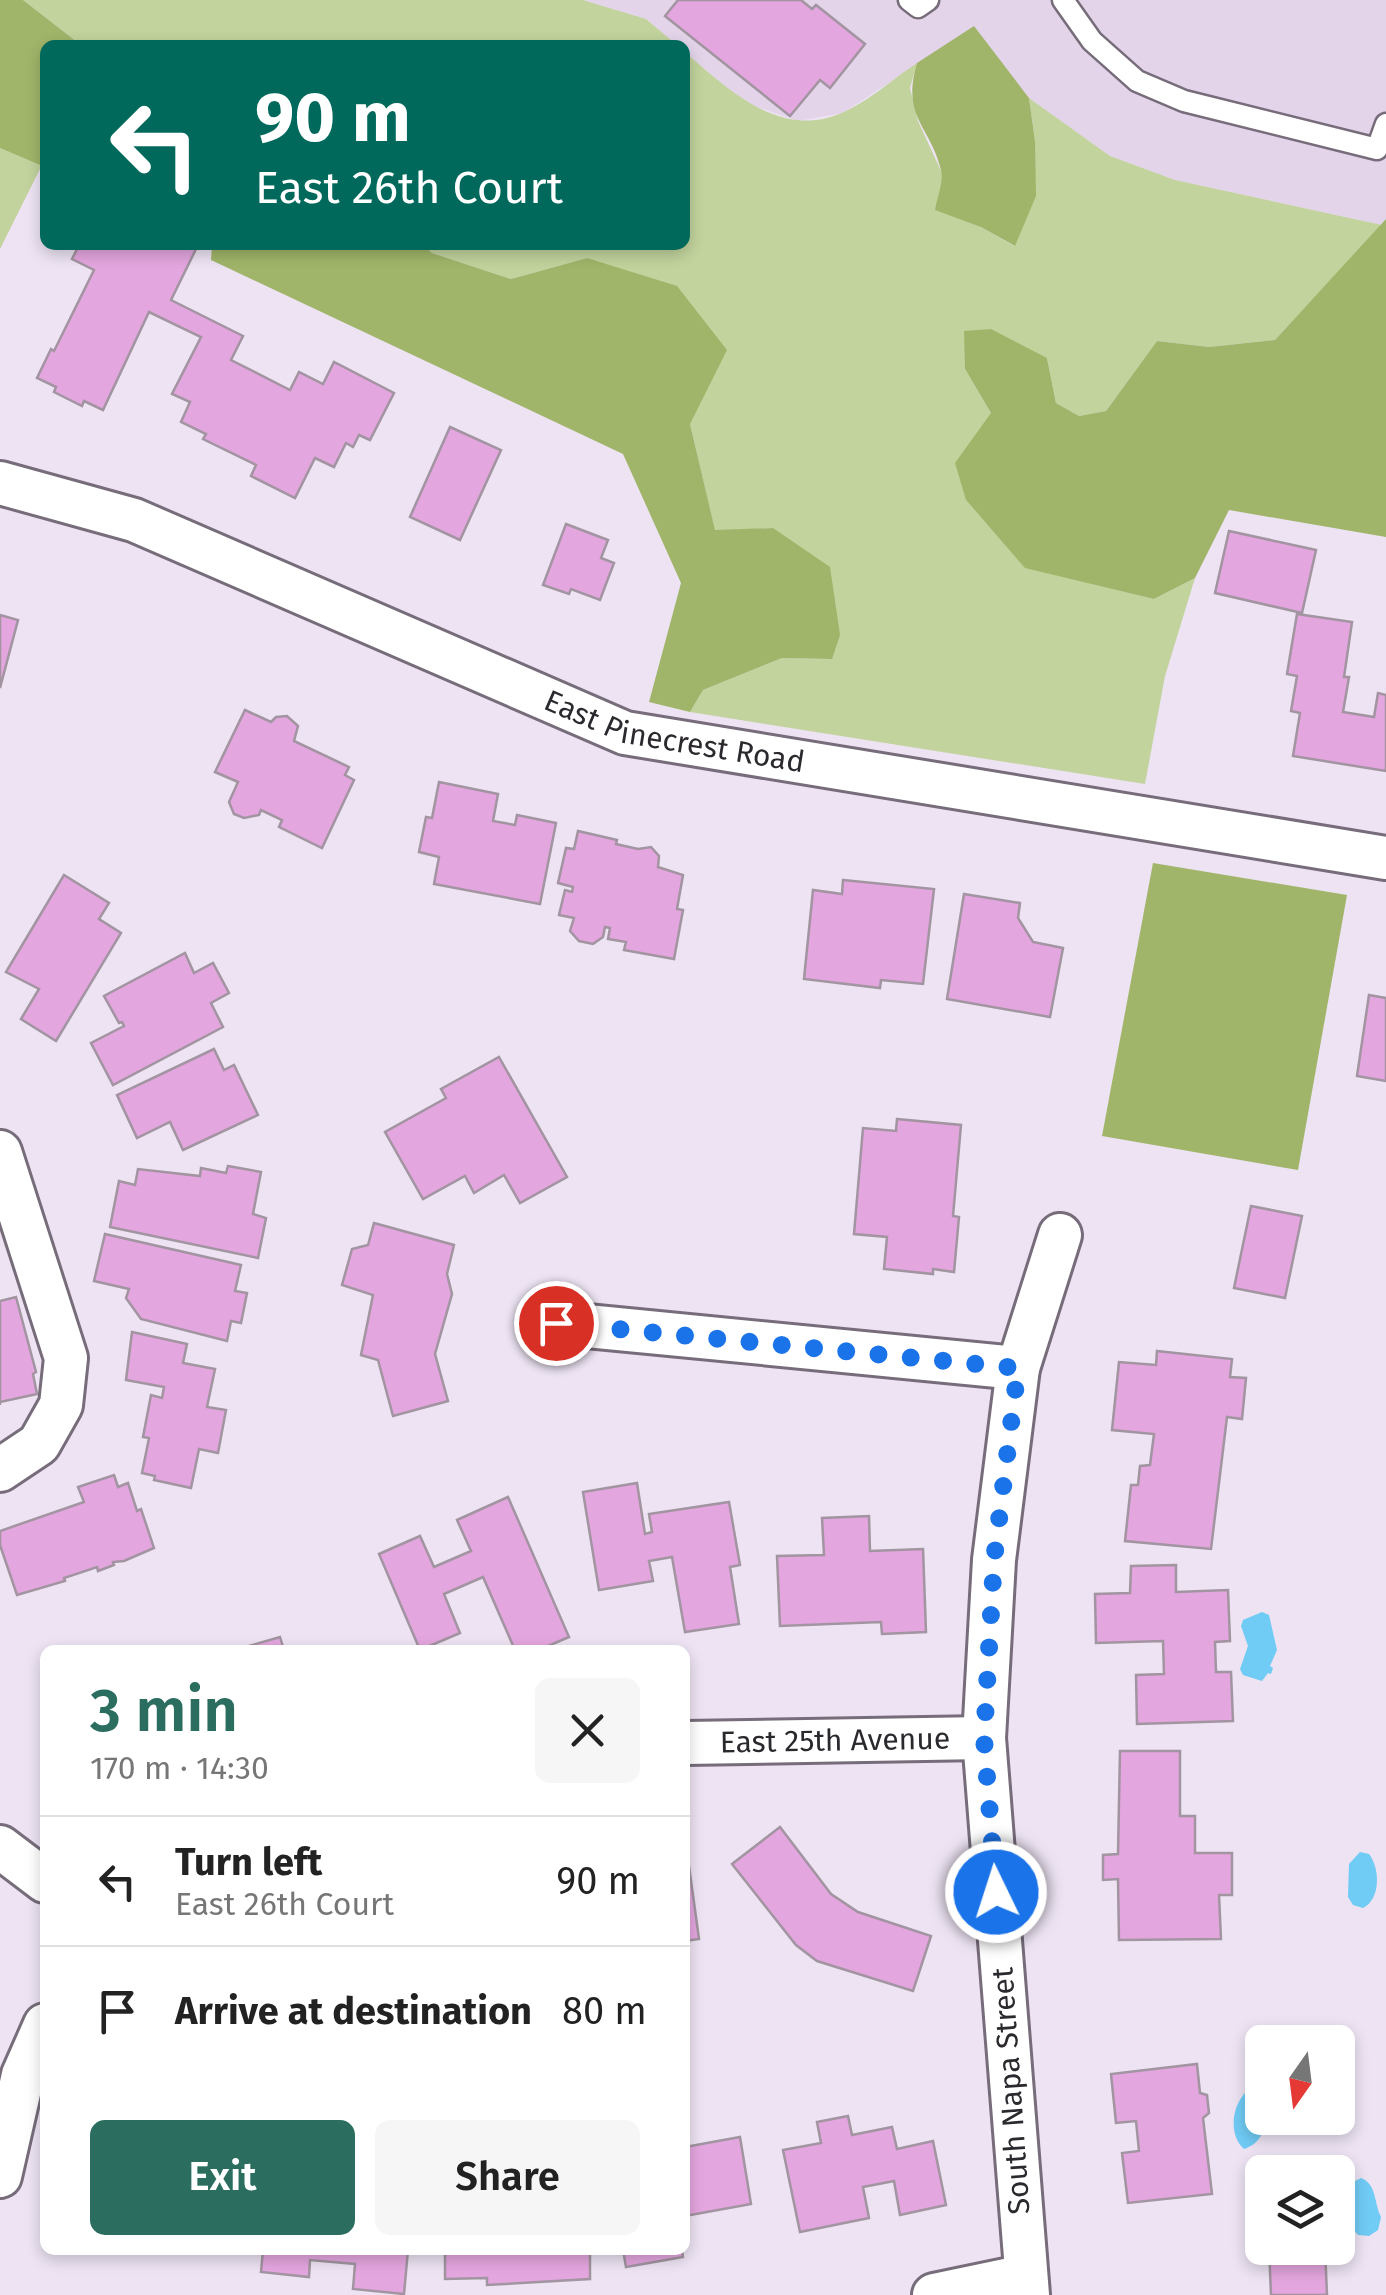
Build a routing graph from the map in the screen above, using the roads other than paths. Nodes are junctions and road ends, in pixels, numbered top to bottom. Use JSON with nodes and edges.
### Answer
{"nodes":[{"id":1,"x":909,"y":0,"type":"edge"},
{"id":2,"x":928,"y":0,"type":"edge"},
{"id":3,"x":1063,"y":0,"type":"edge"},
{"id":4,"x":1386,"y":124,"type":"edge"},
{"id":5,"x":0,"y":483,"type":"edge"},
{"id":6,"x":1386,"y":858,"type":"edge"},
{"id":7,"x":0,"y":1152,"type":"edge"},
{"id":8,"x":1060,"y":1235,"type":"dead end"},
{"id":9,"x":556,"y":1323,"type":"dead end"},
{"id":10,"x":1018,"y":1368,"type":"junction"},
{"id":11,"x":0,"y":1470,"type":"edge"},
{"id":12,"x":984,"y":1738,"type":"junction"},
{"id":13,"x":690,"y":1743,"type":"edge"},
{"id":14,"x":0,"y":1847,"type":"edge"},
{"id":15,"x":40,"y":1877,"type":"edge"},
{"id":16,"x":40,"y":2037,"type":"edge"},
{"id":17,"x":0,"y":2176,"type":"edge"},
{"id":18,"x":1026,"y":2286,"type":"edge"},
{"id":19,"x":934,"y":2295,"type":"edge"}],
"edges":[{"from":1,"to":2,"type":"lane"},
{"from":3,"to":4,"type":"lane"},
{"from":5,"to":6,"type":"street","name":"East Pinecrest Road"},
{"from":7,"to":11,"type":"street"},
{"from":8,"to":10,"type":"street","name":"South Napa Street"},
{"from":9,"to":10,"type":"street"},
{"from":10,"to":12,"type":"street","name":"South Napa Street"},
{"from":12,"to":13,"type":"street","name":"East 25th Avenue"},
{"from":12,"to":18,"type":"street","name":"South Napa Street"},
{"from":14,"to":15,"type":"street"},
{"from":16,"to":17,"type":"street"},
{"from":18,"to":19,"type":"street"}]}
